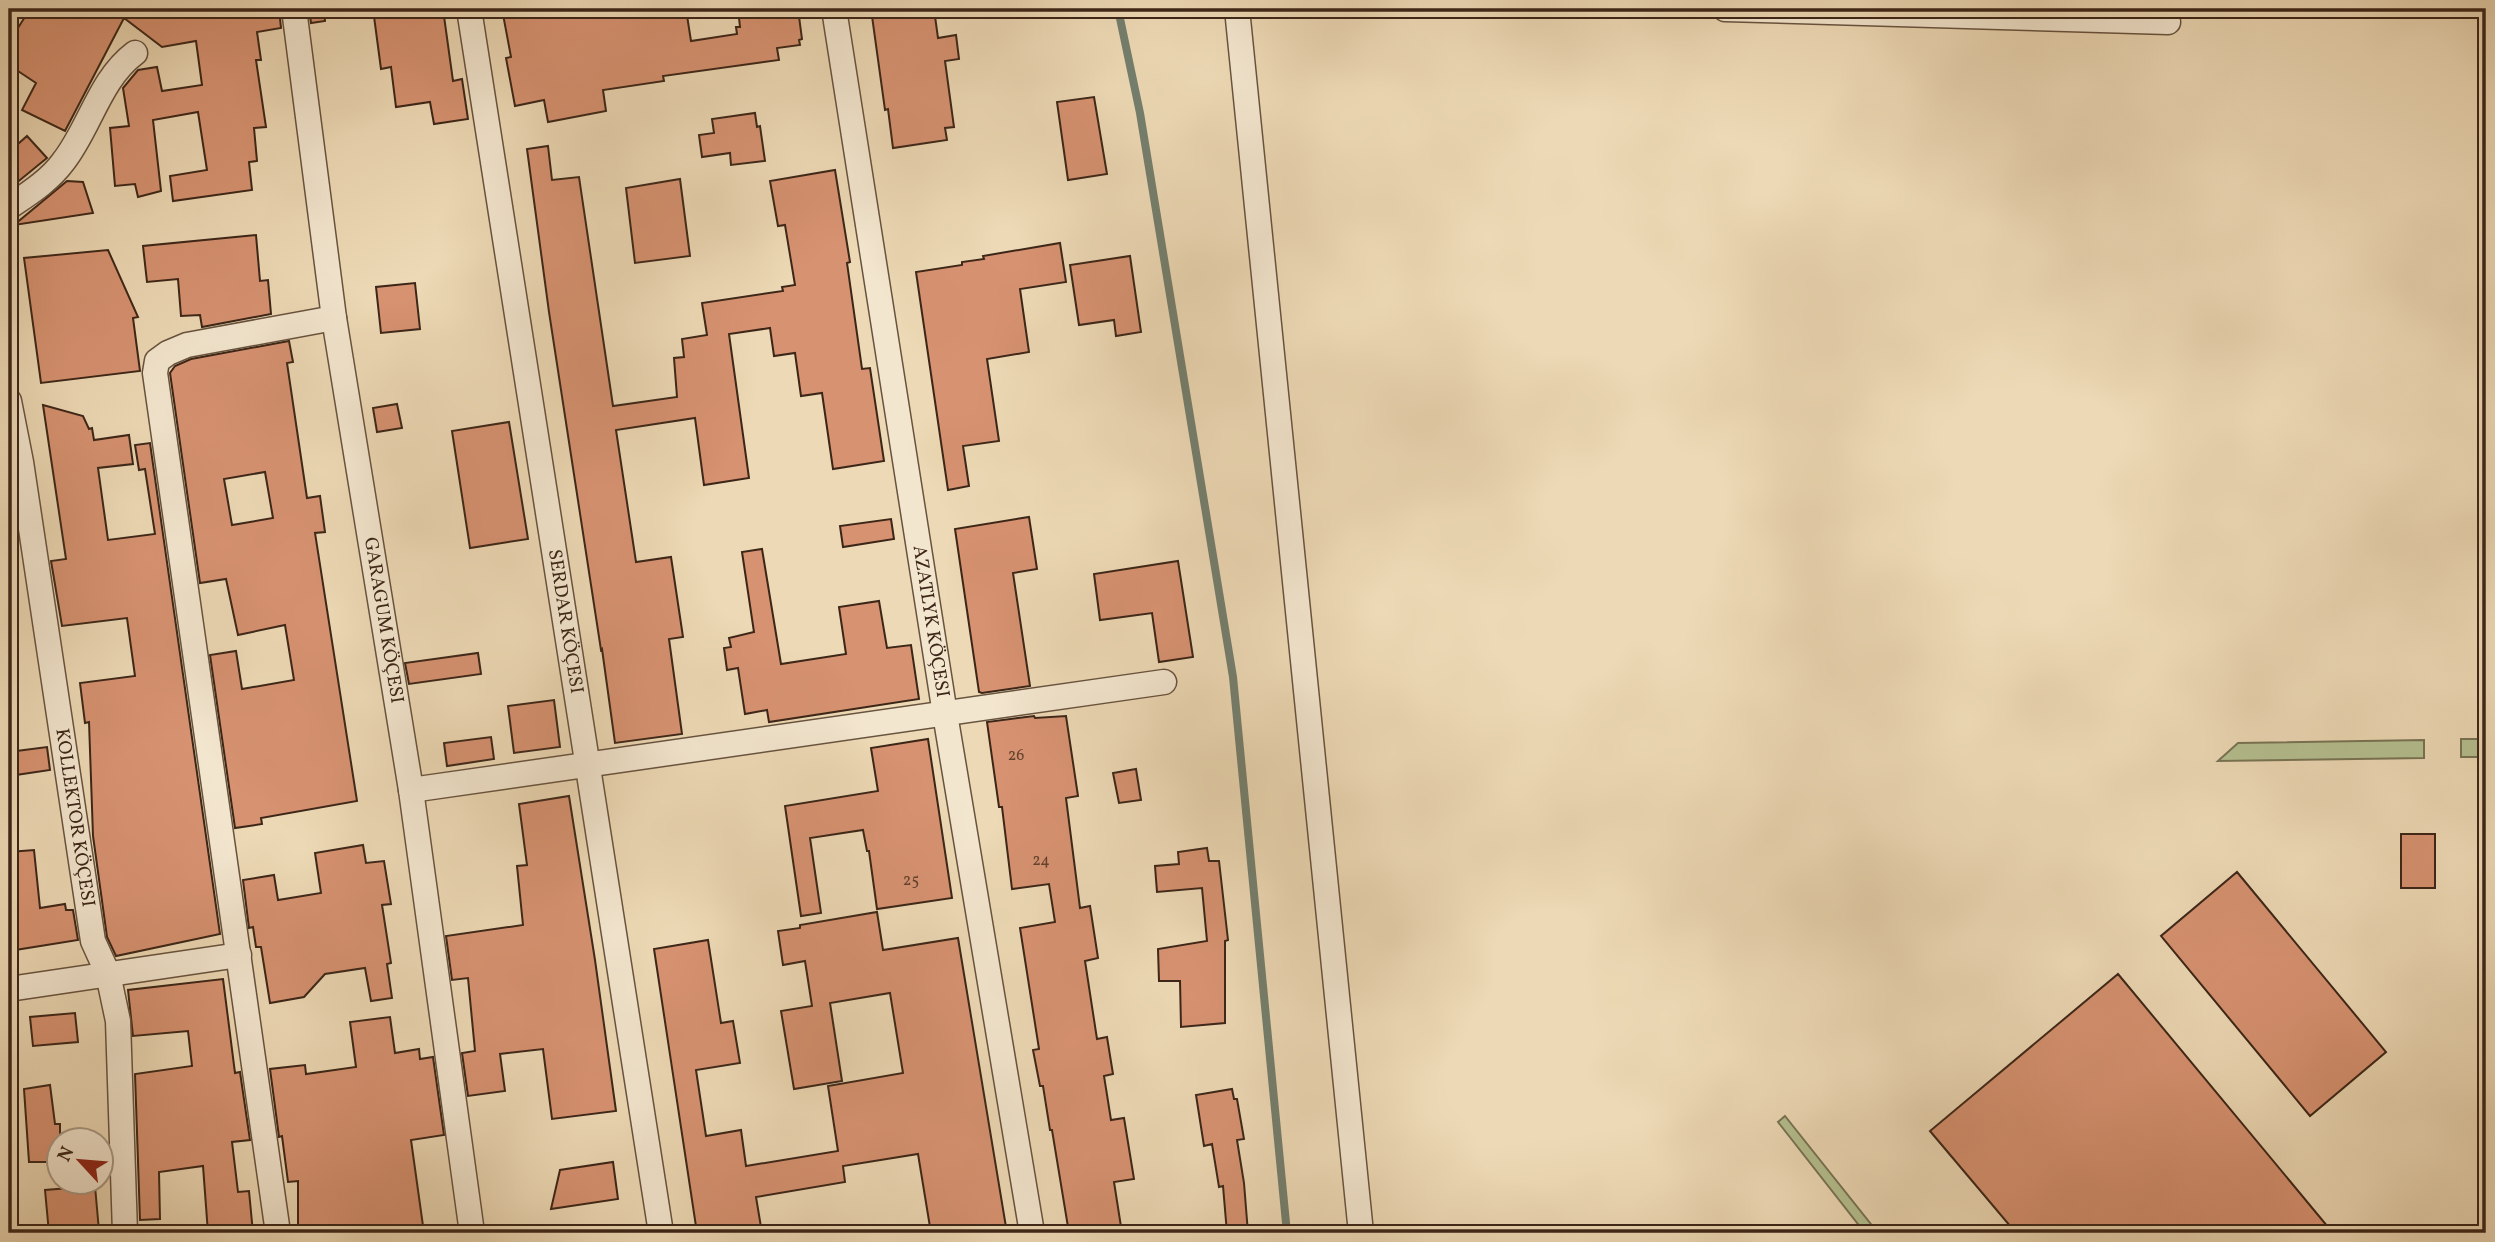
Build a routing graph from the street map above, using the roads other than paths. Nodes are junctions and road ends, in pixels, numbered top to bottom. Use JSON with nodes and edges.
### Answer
{"nodes":[{"id":1,"x":294,"y":9,"type":"edge"},
{"id":2,"x":468,"y":9,"type":"edge"},
{"id":3,"x":834,"y":9,"type":"edge"},
{"id":4,"x":1237,"y":9,"type":"edge"},
{"id":5,"x":1725,"y":9,"type":"edge"},
{"id":6,"x":2168,"y":22,"type":"dead end"},
{"id":7,"x":135,"y":53,"type":"dead end"},
{"id":8,"x":9,"y":207,"type":"edge"},
{"id":9,"x":334,"y":318,"type":"junction"},
{"id":10,"x":9,"y":401,"type":"edge"},
{"id":11,"x":1164,"y":682,"type":"dead end"},
{"id":12,"x":944,"y":714,"type":"junction"},
{"id":13,"x":586,"y":766,"type":"junction"},
{"id":14,"x":411,"y":790,"type":"junction"},
{"id":15,"x":239,"y":956,"type":"junction"},
{"id":16,"x":108,"y":974,"type":"junction"},
{"id":17,"x":9,"y":989,"type":"edge"},
{"id":18,"x":125,"y":1233,"type":"edge"},
{"id":19,"x":278,"y":1233,"type":"edge"},
{"id":20,"x":472,"y":1233,"type":"edge"},
{"id":21,"x":661,"y":1233,"type":"edge"},
{"id":22,"x":1032,"y":1233,"type":"edge"},
{"id":23,"x":1361,"y":1233,"type":"edge"}],
"edges":[{"from":1,"to":9,"type":"street","name":"GARAGUM KÖÇESI"},
{"from":2,"to":13,"type":"street","name":"SERDAR KÖÇESI"},
{"from":3,"to":12,"type":"street","name":"AZATLYK KÖÇESI"},
{"from":4,"to":23,"type":"street"},
{"from":5,"to":6,"type":"street"},
{"from":7,"to":8,"type":"street"},
{"from":9,"to":14,"type":"street","name":"GARAGUM KÖÇESI"},
{"from":9,"to":15,"type":"street"},
{"from":10,"to":16,"type":"street","name":"KOLLEKTOR KÖÇESI"},
{"from":11,"to":12,"type":"street"},
{"from":12,"to":13,"type":"street"},
{"from":12,"to":22,"type":"street","name":"AZATLYK KÖÇESI"},
{"from":13,"to":14,"type":"street"},
{"from":13,"to":21,"type":"street","name":"SERDAR KÖÇESI"},
{"from":14,"to":20,"type":"street","name":"GARAGUM KÖÇESI"},
{"from":15,"to":16,"type":"street"},
{"from":15,"to":19,"type":"street"},
{"from":16,"to":17,"type":"street"},
{"from":16,"to":18,"type":"street","name":"KOLLEKTOR KÖÇESI"}]}
